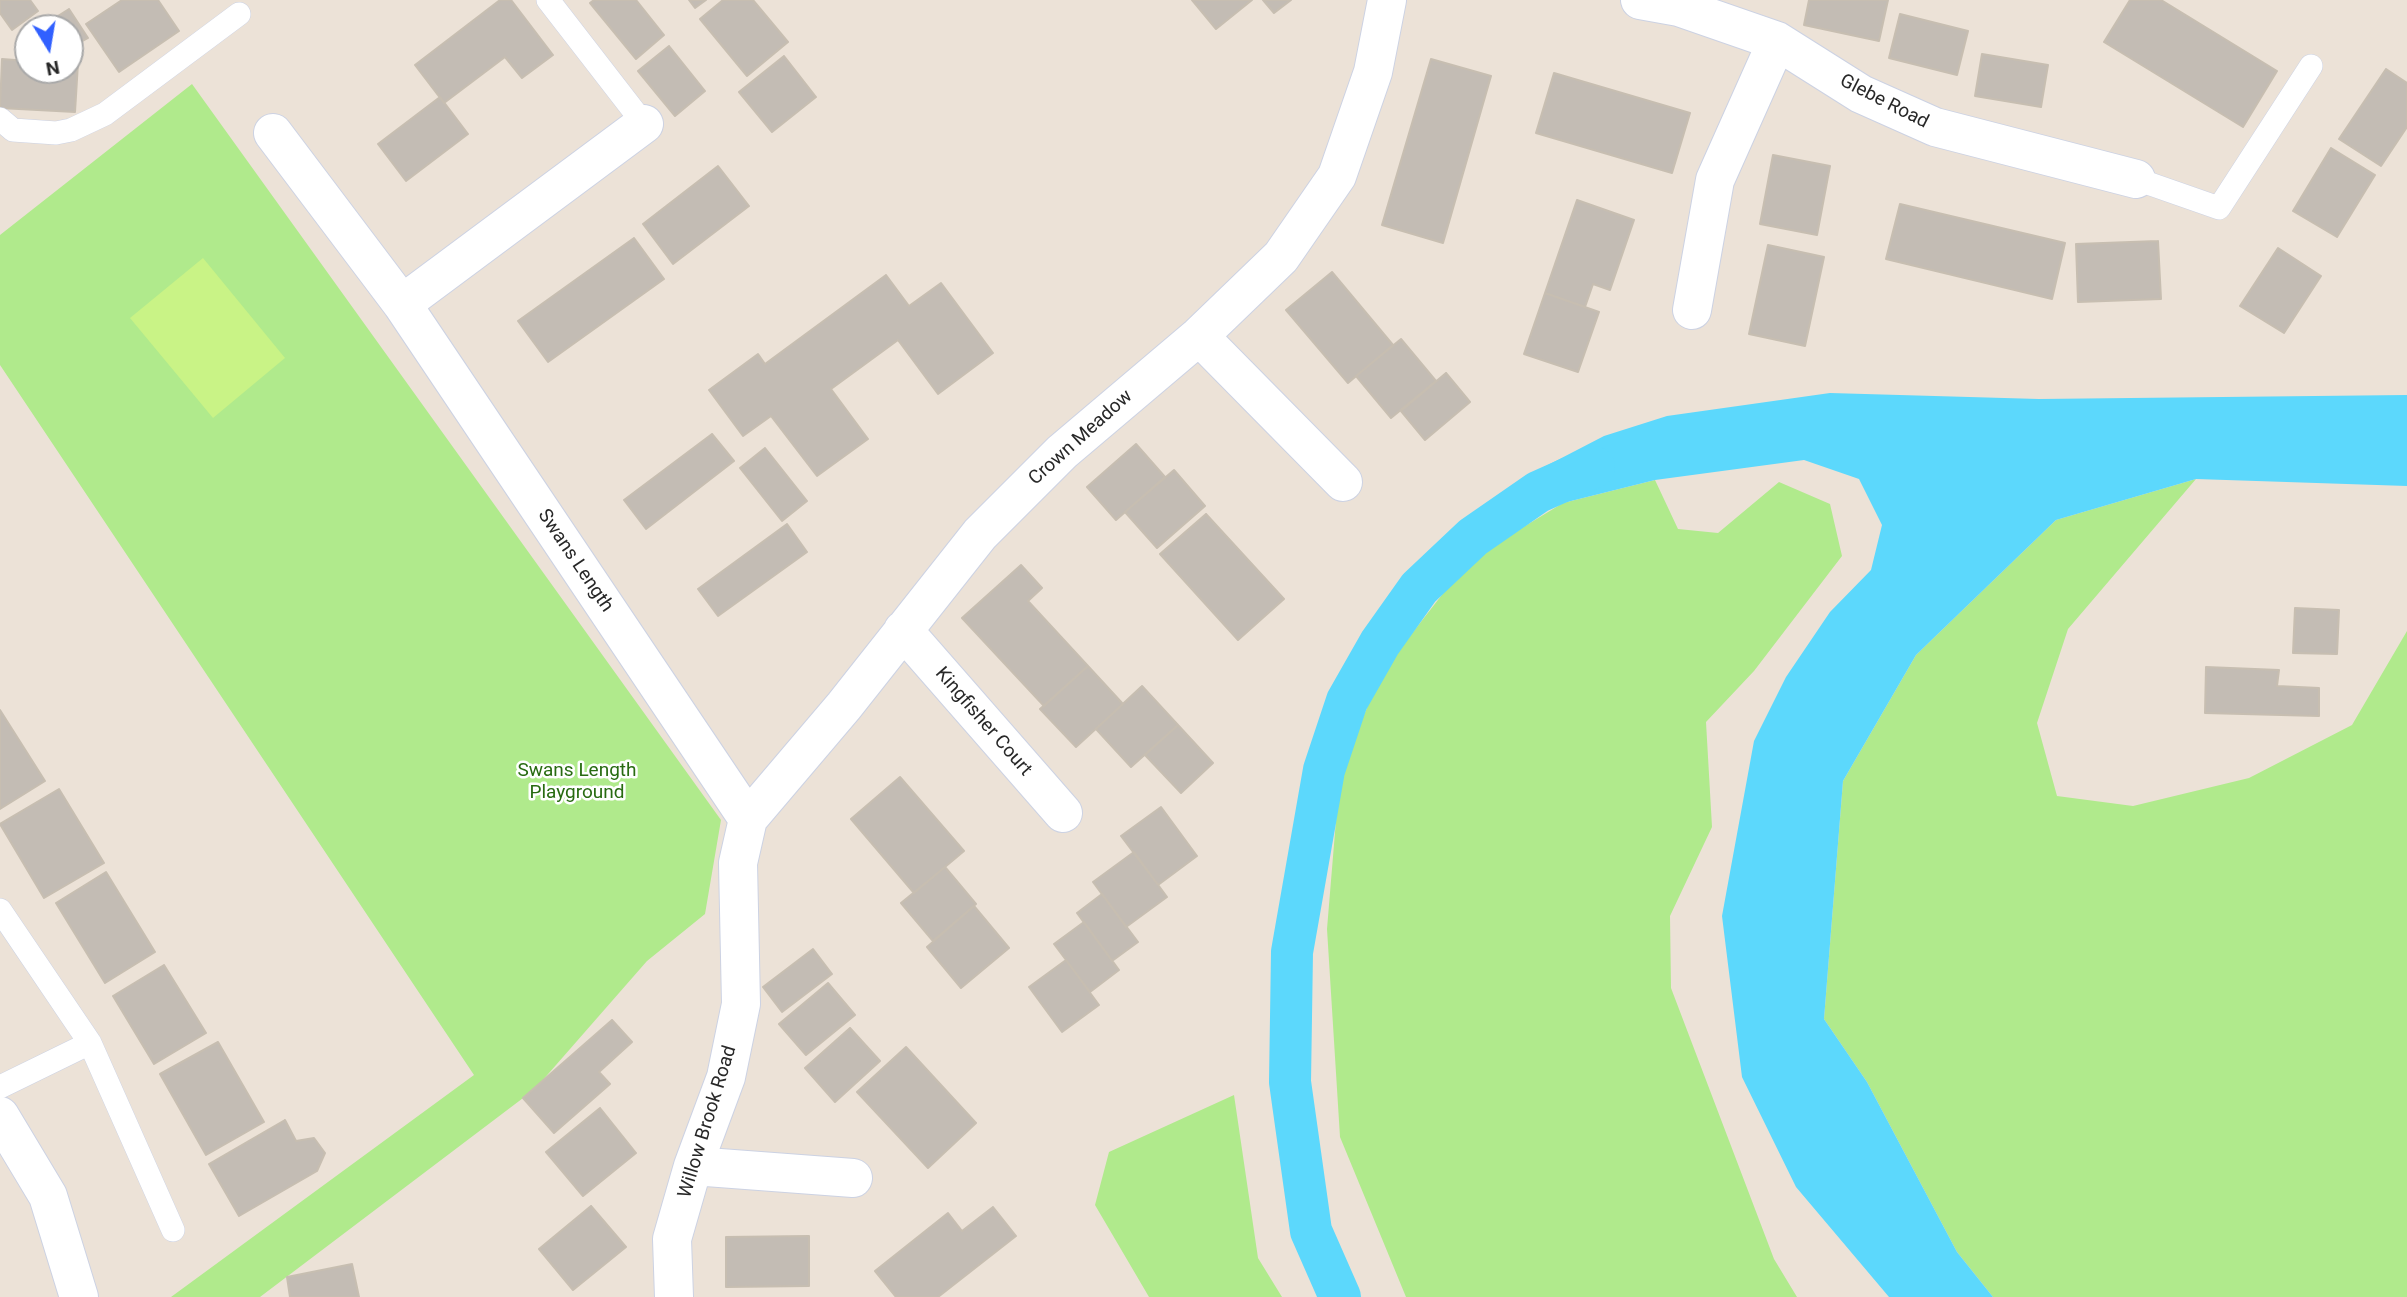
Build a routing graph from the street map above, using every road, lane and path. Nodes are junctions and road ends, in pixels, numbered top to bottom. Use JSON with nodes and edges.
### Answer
{"nodes":[{"id":1,"x":548,"y":0,"type":"edge"},
{"id":2,"x":1387,"y":0,"type":"edge"},
{"id":3,"x":1640,"y":0,"type":"edge"},
{"id":4,"x":239,"y":14,"type":"dead end"},
{"id":5,"x":1777,"y":41,"type":"junction"},
{"id":6,"x":2311,"y":66,"type":"dead end"},
{"id":7,"x":0,"y":118,"type":"edge"},
{"id":8,"x":644,"y":124,"type":"joint"},
{"id":9,"x":273,"y":133,"type":"dead end"},
{"id":10,"x":2136,"y":179,"type":"joint"},
{"id":11,"x":402,"y":304,"type":"junction"},
{"id":12,"x":1692,"y":310,"type":"dead end"},
{"id":13,"x":1199,"y":336,"type":"junction"},
{"id":14,"x":1343,"y":482,"type":"dead end"},
{"id":15,"x":903,"y":630,"type":"junction"},
{"id":16,"x":1063,"y":813,"type":"dead end"},
{"id":17,"x":748,"y":819,"type":"junction"},
{"id":18,"x":738,"y":863,"type":"joint"},
{"id":19,"x":0,"y":910,"type":"edge"},
{"id":20,"x":90,"y":1043,"type":"junction"},
{"id":21,"x":0,"y":1087,"type":"edge"},
{"id":22,"x":0,"y":1116,"type":"edge"},
{"id":23,"x":693,"y":1166,"type":"junction"},
{"id":24,"x":853,"y":1178,"type":"dead end"},
{"id":25,"x":173,"y":1230,"type":"dead end"},
{"id":26,"x":79,"y":1297,"type":"edge"},
{"id":27,"x":674,"y":1297,"type":"edge"}],
"edges":[{"from":1,"to":8,"type":"lane"},
{"from":2,"to":13,"type":"street","name":"Crown Meadow"},
{"from":3,"to":5,"type":"street","name":"Glebe Road"},
{"from":4,"to":7,"type":"lane"},
{"from":5,"to":10,"type":"street","name":"Glebe Road"},
{"from":5,"to":12,"type":"street"},
{"from":6,"to":10,"type":"lane"},
{"from":8,"to":11,"type":"street"},
{"from":9,"to":11,"type":"street","name":"Swans Length"},
{"from":11,"to":17,"type":"street","name":"Swans Length"},
{"from":13,"to":14,"type":"street"},
{"from":13,"to":15,"type":"street","name":"Crown Meadow"},
{"from":15,"to":16,"type":"street","name":"Kingfisher Court"},
{"from":15,"to":17,"type":"street","name":"Crown Meadow"},
{"from":17,"to":18,"type":"street","name":"Crown Meadow"},
{"from":18,"to":23,"type":"street","name":"Willow Brook Road"},
{"from":19,"to":20,"type":"lane"},
{"from":20,"to":21,"type":"lane"},
{"from":20,"to":25,"type":"lane"},
{"from":22,"to":26,"type":"street"},
{"from":23,"to":24,"type":"street"},
{"from":23,"to":27,"type":"street","name":"Willow Brook Road"}]}
